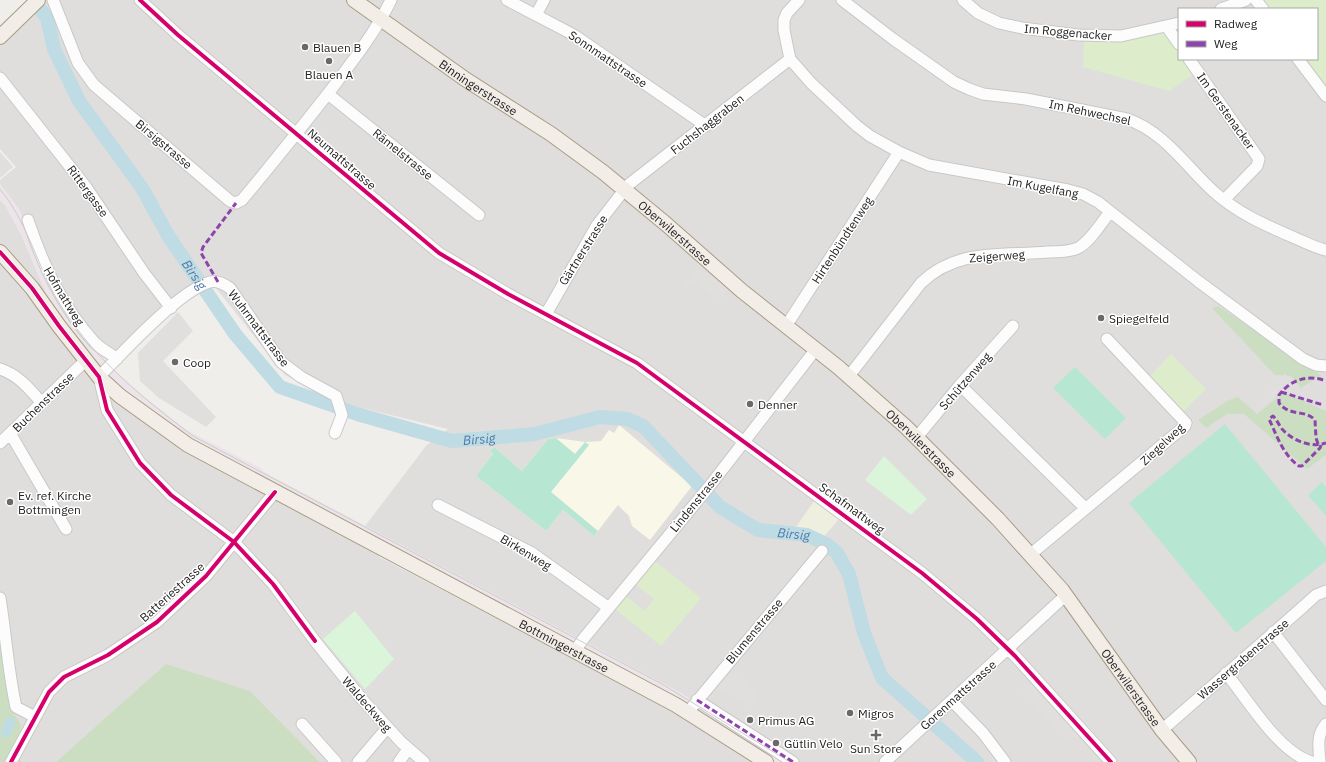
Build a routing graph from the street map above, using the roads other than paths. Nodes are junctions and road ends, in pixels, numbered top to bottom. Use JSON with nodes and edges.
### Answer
{"nodes":[{"id":1,"x":53,"y":0,"type":"edge"},
{"id":2,"x":140,"y":0,"type":"edge"},
{"id":3,"x":354,"y":0,"type":"edge"},
{"id":4,"x":391,"y":0,"type":"edge"},
{"id":5,"x":507,"y":0,"type":"edge"},
{"id":6,"x":544,"y":0,"type":"edge"},
{"id":7,"x":799,"y":0,"type":"edge"},
{"id":8,"x":842,"y":0,"type":"edge"},
{"id":9,"x":963,"y":0,"type":"edge"},
{"id":10,"x":1242,"y":1,"type":"edge"},
{"id":11,"x":34,"y":3,"type":"edge"},
{"id":12,"x":1224,"y":8,"type":"edge"},
{"id":13,"x":536,"y":15,"type":"junction"},
{"id":14,"x":382,"y":20,"type":"junction"},
{"id":15,"x":1178,"y":23,"type":"edge"},
{"id":16,"x":1167,"y":27,"type":"junction"},
{"id":17,"x":0,"y":37,"type":"edge"},
{"id":18,"x":1178,"y":43,"type":"edge"},
{"id":19,"x":790,"y":59,"type":"junction"},
{"id":20,"x":1190,"y":60,"type":"edge"},
{"id":21,"x":1299,"y":60,"type":"edge"},
{"id":22,"x":0,"y":78,"type":"edge"},
{"id":23,"x":328,"y":94,"type":"junction"},
{"id":24,"x":1326,"y":96,"type":"edge"},
{"id":25,"x":706,"y":126,"type":"junction"},
{"id":26,"x":297,"y":133,"type":"junction"},
{"id":27,"x":899,"y":152,"type":"junction"},
{"id":28,"x":603,"y":172,"type":"joint"},
{"id":29,"x":624,"y":189,"type":"junction"},
{"id":30,"x":1224,"y":200,"type":"junction"},
{"id":31,"x":1110,"y":212,"type":"junction"},
{"id":32,"x":479,"y":214,"type":"dead end"},
{"id":33,"x":28,"y":220,"type":"dead end"},
{"id":34,"x":1326,"y":250,"type":"edge"},
{"id":35,"x":0,"y":252,"type":"edge"},
{"id":36,"x":171,"y":308,"type":"junction"},
{"id":37,"x":546,"y":314,"type":"junction"},
{"id":38,"x":786,"y":326,"type":"junction"},
{"id":39,"x":1013,"y":326,"type":"dead end"},
{"id":40,"x":1107,"y":339,"type":"dead end"},
{"id":41,"x":816,"y":349,"type":"junction"},
{"id":42,"x":117,"y":359,"type":"junction"},
{"id":43,"x":85,"y":361,"type":"junction"},
{"id":44,"x":1326,"y":366,"type":"edge"},
{"id":45,"x":0,"y":369,"type":"edge"},
{"id":46,"x":848,"y":376,"type":"junction"},
{"id":47,"x":99,"y":377,"type":"junction"},
{"id":48,"x":960,"y":385,"type":"junction"},
{"id":49,"x":41,"y":402,"type":"junction"},
{"id":50,"x":10,"y":433,"type":"junction"},
{"id":51,"x":335,"y":433,"type":"dead end"},
{"id":52,"x":917,"y":437,"type":"junction"},
{"id":53,"x":744,"y":440,"type":"junction"},
{"id":54,"x":0,"y":443,"type":"edge"},
{"id":55,"x":275,"y":492,"type":"junction"},
{"id":56,"x":438,"y":505,"type":"dead end"},
{"id":57,"x":1085,"y":508,"type":"junction"},
{"id":58,"x":66,"y":529,"type":"dead end"},
{"id":59,"x":234,"y":542,"type":"junction"},
{"id":60,"x":822,"y":551,"type":"dead end"},
{"id":61,"x":1031,"y":554,"type":"junction"},
{"id":62,"x":1326,"y":591,"type":"edge"},
{"id":63,"x":1066,"y":595,"type":"junction"},
{"id":64,"x":0,"y":598,"type":"edge"},
{"id":65,"x":610,"y":608,"type":"junction"},
{"id":66,"x":1275,"y":631,"type":"junction"},
{"id":67,"x":1008,"y":649,"type":"junction"},
{"id":68,"x":575,"y":651,"type":"junction"},
{"id":69,"x":1226,"y":673,"type":"junction"},
{"id":70,"x":697,"y":700,"type":"junction"},
{"id":71,"x":1326,"y":700,"type":"edge"},
{"id":72,"x":952,"y":701,"type":"junction"},
{"id":73,"x":688,"y":712,"type":"junction"},
{"id":74,"x":35,"y":717,"type":"junction"},
{"id":75,"x":302,"y":724,"type":"dead end"},
{"id":76,"x":1326,"y":724,"type":"edge"},
{"id":77,"x":387,"y":728,"type":"junction"},
{"id":78,"x":1162,"y":730,"type":"junction"},
{"id":79,"x":408,"y":749,"type":"junction"},
{"id":80,"x":10,"y":762,"type":"edge"},
{"id":81,"x":336,"y":762,"type":"edge"},
{"id":82,"x":358,"y":762,"type":"edge"},
{"id":83,"x":399,"y":762,"type":"edge"},
{"id":84,"x":424,"y":762,"type":"edge"},
{"id":85,"x":766,"y":762,"type":"edge"},
{"id":86,"x":794,"y":762,"type":"edge"},
{"id":87,"x":885,"y":762,"type":"edge"},
{"id":88,"x":1005,"y":762,"type":"edge"},
{"id":89,"x":1112,"y":762,"type":"edge"},
{"id":90,"x":1189,"y":762,"type":"edge"},
{"id":91,"x":1312,"y":762,"type":"edge"},
{"id":92,"x":1320,"y":762,"type":"edge"}],
"edges":[{"from":1,"to":26,"type":"street","name":"Birsigstrasse"},
{"from":2,"to":26,"type":"street","name":"Neumattstrasse"},
{"from":3,"to":14,"type":"main road","name":"Binningerstrasse"},
{"from":4,"to":14,"type":"street","name":"Birsigstrasse"},
{"from":5,"to":13,"type":"street","name":"Sonnmattstrasse"},
{"from":6,"to":13,"type":"street"},
{"from":7,"to":19,"type":"street","name":"Im Kugelfang"},
{"from":8,"to":30,"type":"street","name":"Im Rehwechsel"},
{"from":9,"to":16,"type":"street","name":"Im Roggenacker"},
{"from":10,"to":12,"type":"street"},
{"from":11,"to":17,"type":"main road"},
{"from":13,"to":25,"type":"street","name":"Sonnmattstrasse"},
{"from":14,"to":23,"type":"street","name":"Birsigstrasse"},
{"from":14,"to":28,"type":"main road","name":"Binningerstrasse"},
{"from":15,"to":16,"type":"street","name":"Im Roggenacker"},
{"from":16,"to":18,"type":"street"},
{"from":19,"to":25,"type":"street","name":"Fuchshaggraben"},
{"from":19,"to":27,"type":"street","name":"Im Kugelfang"},
{"from":20,"to":30,"type":"street","name":"Im Gerstenacker"},
{"from":21,"to":24,"type":"street"},
{"from":22,"to":36,"type":"street","name":"Rittergasse"},
{"from":23,"to":26,"type":"street","name":"Birsigstrasse"},
{"from":23,"to":32,"type":"street","name":"Rämelstrasse"},
{"from":25,"to":29,"type":"street","name":"Fuchshaggraben"},
{"from":26,"to":37,"type":"street","name":"Neumattstrasse"},
{"from":27,"to":31,"type":"street","name":"Im Kugelfang"},
{"from":27,"to":38,"type":"street","name":"Hirtenbündtenweg"},
{"from":28,"to":29,"type":"main road","name":"Oberwilerstrasse"},
{"from":29,"to":37,"type":"street","name":"Gärtnerstrasse"},
{"from":29,"to":38,"type":"main road","name":"Oberwilerstrasse"},
{"from":30,"to":34,"type":"street","name":"Im Rehwechsel"},
{"from":31,"to":44,"type":"street","name":"Im Kugelfang"},
{"from":31,"to":46,"type":"street","name":"Zeigerweg"},
{"from":33,"to":42,"type":"street","name":"Hofmattweg"},
{"from":35,"to":43,"type":"main road","name":"Bottmingerstrasse"},
{"from":36,"to":42,"type":"street","name":"Wuhrmattstrasse"},
{"from":36,"to":51,"type":"street","name":"Wuhrmattstrasse"},
{"from":37,"to":53,"type":"street","name":"Schafmattweg"},
{"from":38,"to":41,"type":"main road","name":"Oberwilerstrasse"},
{"from":39,"to":48,"type":"street","name":"Schützenweg"},
{"from":40,"to":57,"type":"street","name":"Ziegelweg"},
{"from":41,"to":46,"type":"main road","name":"Oberwilerstrasse"},
{"from":41,"to":53,"type":"street","name":"Lindenstrasse"},
{"from":42,"to":47,"type":"street","name":"Wuhrmattstrasse"},
{"from":43,"to":47,"type":"main road","name":"Bottmingerstrasse"},
{"from":43,"to":49,"type":"street","name":"Buchenstrasse"},
{"from":45,"to":49,"type":"street"},
{"from":46,"to":52,"type":"main road","name":"Oberwilerstrasse"},
{"from":47,"to":55,"type":"main road","name":"Bottmingerstrasse"},
{"from":47,"to":59,"type":"street","name":"Waldeckweg"},
{"from":48,"to":52,"type":"street","name":"Schützenweg"},
{"from":48,"to":57,"type":"street"},
{"from":49,"to":50,"type":"street","name":"Buchenstrasse"},
{"from":50,"to":54,"type":"street","name":"Buchenstrasse"},
{"from":50,"to":58,"type":"street"},
{"from":52,"to":61,"type":"main road","name":"Oberwilerstrasse"},
{"from":53,"to":65,"type":"street","name":"Lindenstrasse"},
{"from":53,"to":67,"type":"street","name":"Schafmattweg"},
{"from":55,"to":59,"type":"street","name":"Batteriestrasse"},
{"from":55,"to":68,"type":"main road","name":"Bottmingerstrasse"},
{"from":56,"to":65,"type":"street","name":"Birkenweg"},
{"from":57,"to":61,"type":"street","name":"Ziegelweg"},
{"from":59,"to":74,"type":"street","name":"Batteriestrasse"},
{"from":59,"to":77,"type":"street","name":"Waldeckweg"},
{"from":60,"to":70,"type":"street","name":"Blumenstrasse"},
{"from":61,"to":63,"type":"main road","name":"Oberwilerstrasse"},
{"from":62,"to":66,"type":"street","name":"Wassergrabenstrasse"},
{"from":63,"to":67,"type":"street","name":"Gorenmattstrasse"},
{"from":63,"to":78,"type":"main road","name":"Oberwilerstrasse"},
{"from":64,"to":74,"type":"street"},
{"from":65,"to":68,"type":"street","name":"Lindenstrasse"},
{"from":66,"to":69,"type":"street","name":"Wassergrabenstrasse"},
{"from":66,"to":71,"type":"street"},
{"from":67,"to":72,"type":"street","name":"Gorenmattstrasse"},
{"from":67,"to":89,"type":"street","name":"Schafmattweg"},
{"from":68,"to":73,"type":"main road","name":"Bottmingerstrasse"},
{"from":69,"to":78,"type":"street","name":"Wassergrabenstrasse"},
{"from":69,"to":91,"type":"street"},
{"from":70,"to":73,"type":"street","name":"Blumenstrasse"},
{"from":70,"to":86,"type":"street"},
{"from":72,"to":87,"type":"street","name":"Gorenmattstrasse"},
{"from":72,"to":88,"type":"street"},
{"from":73,"to":85,"type":"main road","name":"Bottmingerstrasse"},
{"from":74,"to":80,"type":"street","name":"Batteriestrasse"},
{"from":75,"to":81,"type":"street"},
{"from":76,"to":92,"type":"street"},
{"from":77,"to":79,"type":"street","name":"Waldeckweg"},
{"from":77,"to":82,"type":"street"},
{"from":78,"to":90,"type":"main road","name":"Oberwilerstrasse"},
{"from":79,"to":83,"type":"street"},
{"from":79,"to":84,"type":"street","name":"Waldeckweg"}]}
